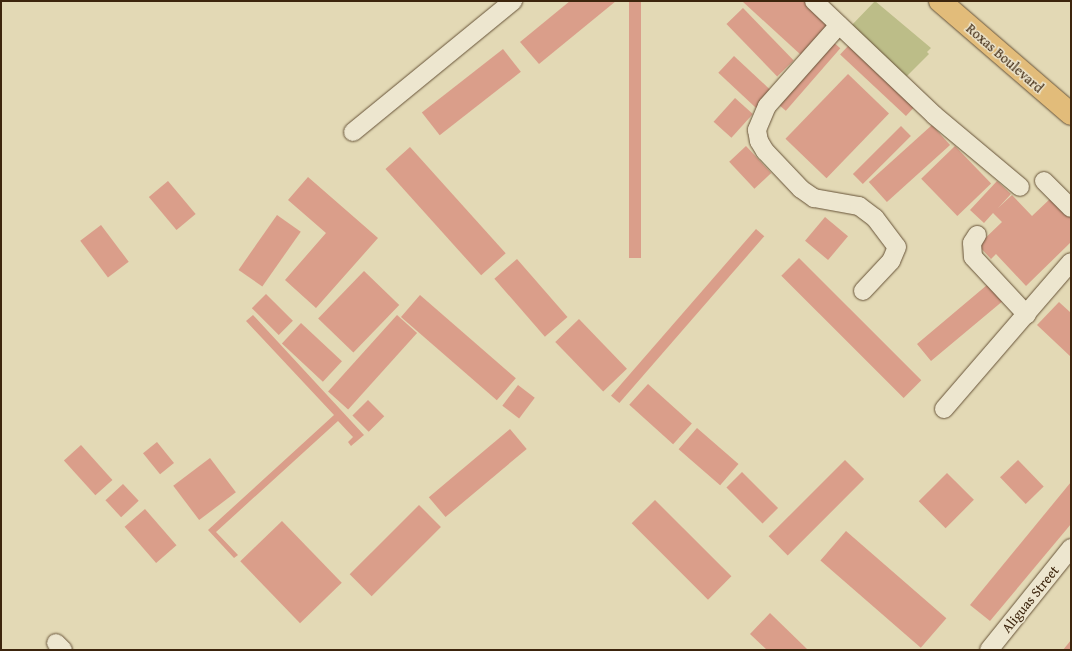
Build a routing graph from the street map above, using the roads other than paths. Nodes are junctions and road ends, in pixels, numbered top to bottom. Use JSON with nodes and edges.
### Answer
{"nodes":[{"id":1,"x":513,"y":1,"type":"edge"},
{"id":2,"x":814,"y":1,"type":"edge"},
{"id":3,"x":940,"y":1,"type":"edge"},
{"id":4,"x":839,"y":25,"type":"junction"},
{"id":5,"x":1071,"y":114,"type":"edge"},
{"id":6,"x":353,"y":132,"type":"dead end"},
{"id":7,"x":1044,"y":182,"type":"dead end"},
{"id":8,"x":1020,"y":187,"type":"dead end"},
{"id":9,"x":1071,"y":208,"type":"edge"},
{"id":10,"x":977,"y":235,"type":"dead end"},
{"id":11,"x":1071,"y":262,"type":"edge"},
{"id":12,"x":863,"y":291,"type":"dead end"},
{"id":13,"x":1027,"y":314,"type":"junction"},
{"id":14,"x":944,"y":409,"type":"dead end"},
{"id":15,"x":1071,"y":548,"type":"edge"},
{"id":16,"x":989,"y":650,"type":"edge"}],
"edges":[{"from":1,"to":6,"type":"street"},
{"from":2,"to":4,"type":"street"},
{"from":3,"to":5,"type":"main road","name":"Roxas Boulevard"},
{"from":4,"to":8,"type":"street"},
{"from":4,"to":12,"type":"street"},
{"from":7,"to":9,"type":"street"},
{"from":10,"to":13,"type":"street"},
{"from":11,"to":13,"type":"street"},
{"from":13,"to":14,"type":"street"},
{"from":15,"to":16,"type":"street","name":"Aliguas Street"}]}
